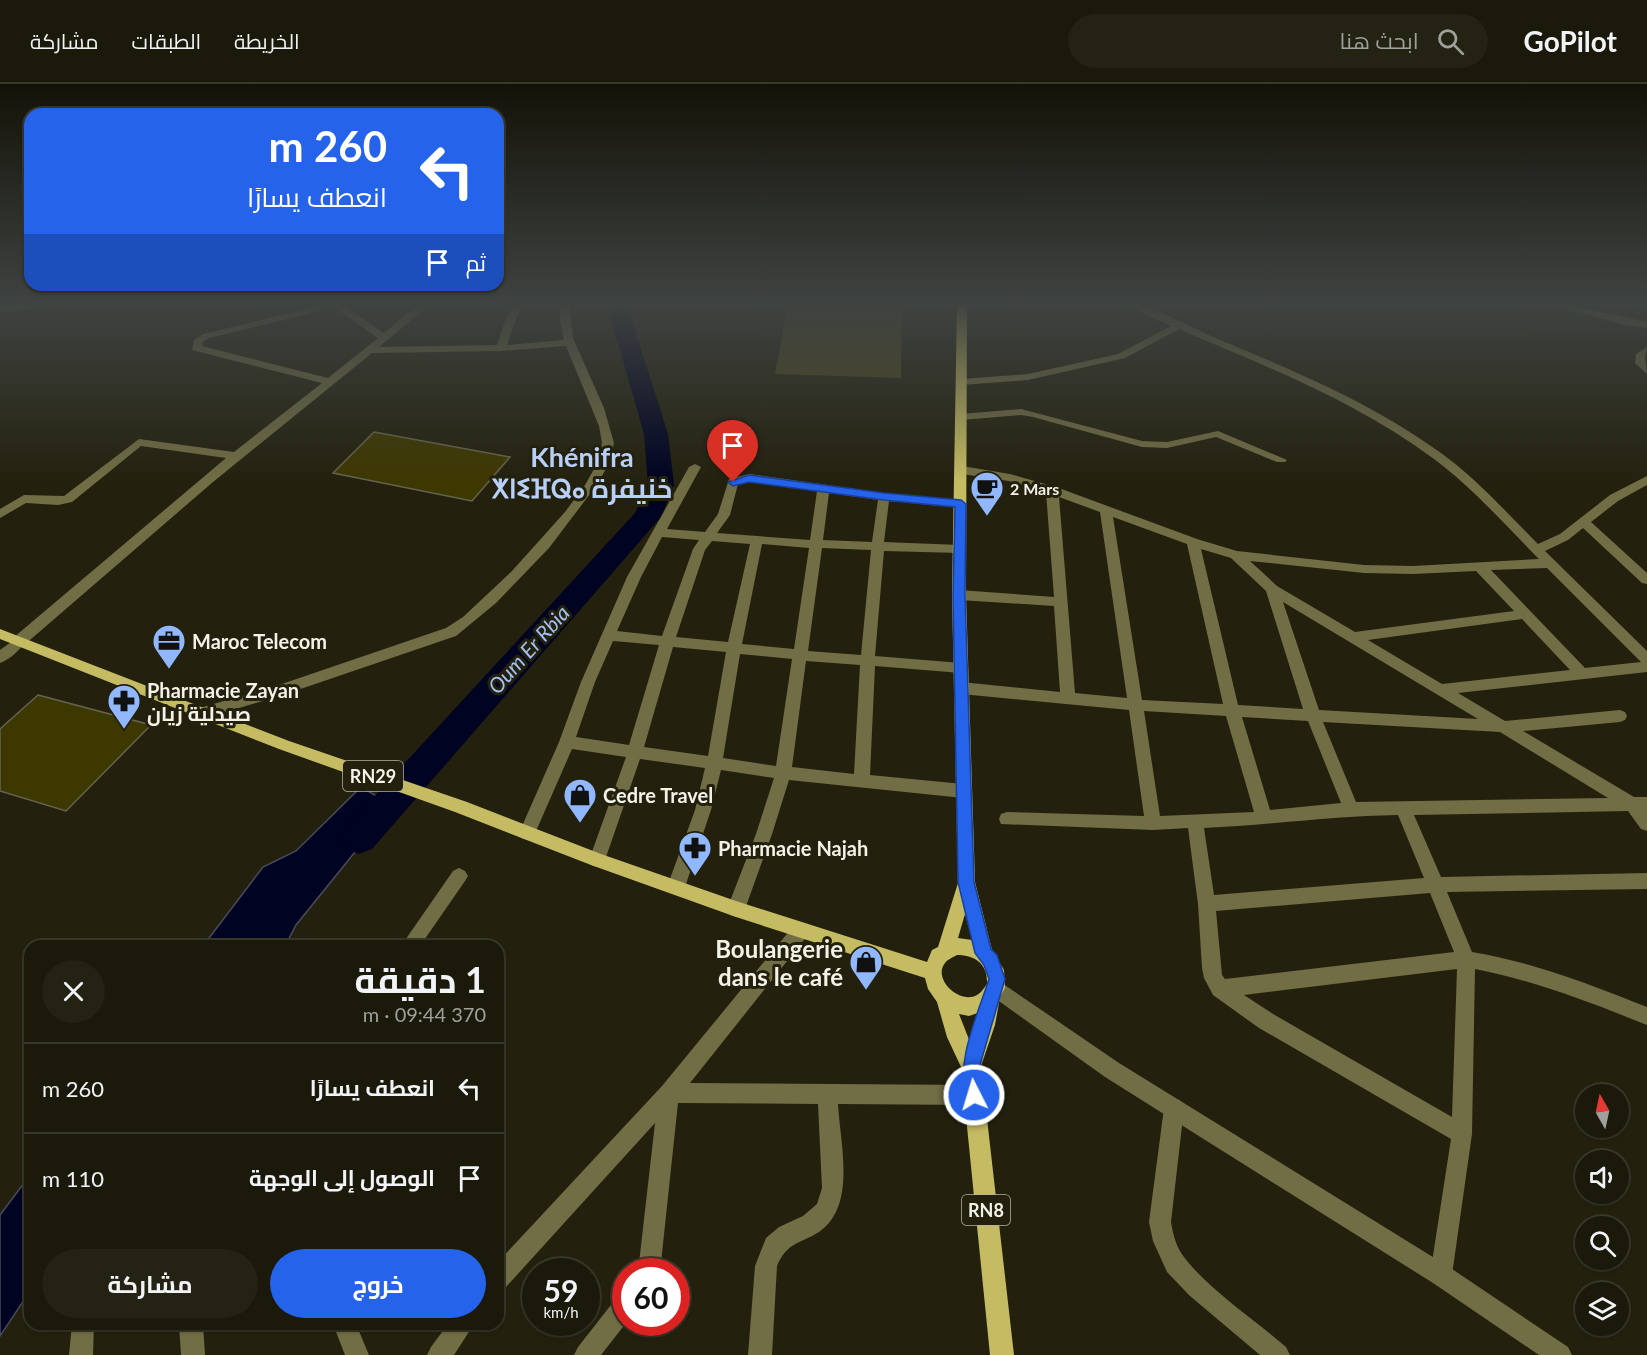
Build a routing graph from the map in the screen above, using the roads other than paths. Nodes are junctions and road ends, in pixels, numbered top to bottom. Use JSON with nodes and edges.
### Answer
{"nodes":[{"id":1,"x":261,"y":364,"type":"edge"},
{"id":2,"x":352,"y":364,"type":"edge"},
{"id":3,"x":579,"y":364,"type":"edge"},
{"id":4,"x":961,"y":364,"type":"edge"},
{"id":5,"x":1084,"y":364,"type":"edge"},
{"id":6,"x":1270,"y":364,"type":"edge"},
{"id":7,"x":328,"y":381,"type":"junction"},
{"id":8,"x":961,"y":382,"type":"junction"},
{"id":9,"x":961,"y":417,"type":"junction"},
{"id":10,"x":236,"y":456,"type":"junction"},
{"id":11,"x":1281,"y":460,"type":"dead end"},
{"id":12,"x":695,"y":467,"type":"dead end"},
{"id":13,"x":962,"y":471,"type":"junction"},
{"id":14,"x":1647,"y":480,"type":"edge"},
{"id":15,"x":824,"y":488,"type":"junction"},
{"id":16,"x":1052,"y":490,"type":"junction"},
{"id":17,"x":884,"y":497,"type":"junction"},
{"id":18,"x":961,"y":504,"type":"junction"},
{"id":19,"x":1106,"y":509,"type":"junction"},
{"id":20,"x":0,"y":514,"type":"edge"},
{"id":21,"x":1584,"y":521,"type":"junction"},
{"id":22,"x":658,"y":533,"type":"junction"},
{"id":23,"x":708,"y":537,"type":"junction"},
{"id":24,"x":757,"y":540,"type":"junction"},
{"id":25,"x":1193,"y":542,"type":"junction"},
{"id":26,"x":815,"y":543,"type":"junction"},
{"id":27,"x":876,"y":544,"type":"junction"},
{"id":28,"x":960,"y":549,"type":"junction"},
{"id":29,"x":1538,"y":549,"type":"junction"},
{"id":30,"x":1236,"y":555,"type":"junction"},
{"id":31,"x":1551,"y":563,"type":"junction"},
{"id":32,"x":1479,"y":566,"type":"junction"},
{"id":33,"x":1647,"y":580,"type":"edge"},
{"id":34,"x":1272,"y":589,"type":"junction"},
{"id":35,"x":959,"y":595,"type":"junction"},
{"id":36,"x":1061,"y":602,"type":"junction"},
{"id":37,"x":1525,"y":614,"type":"junction"},
{"id":38,"x":0,"y":634,"type":"edge"},
{"id":39,"x":608,"y":635,"type":"junction"},
{"id":40,"x":1354,"y":637,"type":"junction"},
{"id":41,"x":18,"y":642,"type":"junction"},
{"id":42,"x":667,"y":642,"type":"junction"},
{"id":43,"x":1641,"y":646,"type":"edge"},
{"id":44,"x":734,"y":648,"type":"junction"},
{"id":45,"x":799,"y":655,"type":"junction"},
{"id":46,"x":0,"y":657,"type":"edge"},
{"id":47,"x":866,"y":660,"type":"junction"},
{"id":48,"x":1647,"y":660,"type":"edge"},
{"id":49,"x":1647,"y":667,"type":"edge"},
{"id":50,"x":961,"y":668,"type":"junction"},
{"id":51,"x":1581,"y":673,"type":"junction"},
{"id":52,"x":961,"y":688,"type":"junction"},
{"id":53,"x":1443,"y":689,"type":"junction"},
{"id":54,"x":1068,"y":697,"type":"junction"},
{"id":55,"x":1136,"y":705,"type":"junction"},
{"id":56,"x":1232,"y":710,"type":"junction"},
{"id":57,"x":201,"y":712,"type":"junction"},
{"id":58,"x":1313,"y":716,"type":"junction"},
{"id":59,"x":1620,"y":716,"type":"dead end"},
{"id":60,"x":1507,"y":727,"type":"junction"},
{"id":61,"x":567,"y":742,"type":"junction"},
{"id":62,"x":635,"y":752,"type":"junction"},
{"id":63,"x":714,"y":765,"type":"junction"},
{"id":64,"x":783,"y":773,"type":"junction"},
{"id":65,"x":862,"y":780,"type":"junction"},
{"id":66,"x":963,"y":791,"type":"junction"},
{"id":67,"x":1640,"y":804,"type":"edge"},
{"id":68,"x":1403,"y":807,"type":"junction"},
{"id":69,"x":1351,"y":809,"type":"junction"},
{"id":70,"x":1264,"y":818,"type":"junction"},
{"id":71,"x":1007,"y":819,"type":"dead end"},
{"id":72,"x":1196,"y":821,"type":"junction"},
{"id":73,"x":1153,"y":823,"type":"junction"},
{"id":74,"x":1647,"y":824,"type":"edge"},
{"id":75,"x":527,"y":833,"type":"junction"},
{"id":76,"x":597,"y":860,"type":"junction"},
{"id":77,"x":459,"y":876,"type":"dead end"},
{"id":78,"x":1647,"y":881,"type":"edge"},
{"id":79,"x":966,"y":882,"type":"junction"},
{"id":80,"x":1437,"y":885,"type":"junction"},
{"id":81,"x":676,"y":887,"type":"junction"},
{"id":82,"x":1207,"y":904,"type":"junction"},
{"id":83,"x":736,"y":909,"type":"junction"},
{"id":84,"x":801,"y":930,"type":"junction"},
{"id":85,"x":414,"y":940,"type":"edge"},
{"id":86,"x":946,"y":950,"type":"junction"},
{"id":87,"x":984,"y":953,"type":"junction"},
{"id":88,"x":1466,"y":959,"type":"junction"},
{"id":89,"x":932,"y":972,"type":"junction"},
{"id":90,"x":1220,"y":989,"type":"junction"},
{"id":91,"x":993,"y":992,"type":"junction"},
{"id":92,"x":945,"y":999,"type":"junction"},
{"id":93,"x":1647,"y":1016,"type":"edge"},
{"id":94,"x":971,"y":1065,"type":"junction"},
{"id":95,"x":669,"y":1093,"type":"junction"},
{"id":96,"x":827,"y":1093,"type":"junction"},
{"id":97,"x":974,"y":1095,"type":"junction"},
{"id":98,"x":1174,"y":1108,"type":"junction"},
{"id":99,"x":1462,"y":1134,"type":"junction"},
{"id":100,"x":651,"y":1258,"type":"edge"},
{"id":101,"x":504,"y":1267,"type":"edge"},
{"id":102,"x":1441,"y":1275,"type":"junction"},
{"id":103,"x":612,"y":1322,"type":"edge"},
{"id":104,"x":83,"y":1330,"type":"edge"},
{"id":105,"x":191,"y":1330,"type":"edge"},
{"id":106,"x":347,"y":1330,"type":"edge"},
{"id":107,"x":458,"y":1330,"type":"edge"},
{"id":108,"x":81,"y":1355,"type":"edge"},
{"id":109,"x":193,"y":1355,"type":"edge"},
{"id":110,"x":357,"y":1355,"type":"edge"},
{"id":111,"x":439,"y":1355,"type":"edge"},
{"id":112,"x":586,"y":1355,"type":"edge"},
{"id":113,"x":760,"y":1355,"type":"edge"},
{"id":114,"x":1002,"y":1355,"type":"edge"},
{"id":115,"x":1278,"y":1355,"type":"edge"},
{"id":116,"x":1560,"y":1355,"type":"edge"}],
"edges":[{"from":1,"to":7,"type":"street"},
{"from":2,"to":7,"type":"street"},
{"from":3,"to":57,"type":"street"},
{"from":4,"to":8,"type":"main road"},
{"from":5,"to":8,"type":"street"},
{"from":6,"to":29,"type":"street"},
{"from":7,"to":10,"type":"street"},
{"from":8,"to":9,"type":"main road"},
{"from":9,"to":11,"type":"street"},
{"from":9,"to":13,"type":"main road"},
{"from":10,"to":20,"type":"street"},
{"from":10,"to":41,"type":"street"},
{"from":12,"to":22,"type":"street"},
{"from":13,"to":16,"type":"street"},
{"from":13,"to":18,"type":"main road"},
{"from":14,"to":21,"type":"street"},
{"from":15,"to":17,"type":"street"},
{"from":15,"to":23,"type":"street"},
{"from":15,"to":26,"type":"street"},
{"from":16,"to":19,"type":"street"},
{"from":16,"to":36,"type":"street"},
{"from":17,"to":18,"type":"street"},
{"from":17,"to":27,"type":"street"},
{"from":18,"to":28,"type":"main road"},
{"from":19,"to":25,"type":"street"},
{"from":19,"to":55,"type":"street"},
{"from":21,"to":29,"type":"street"},
{"from":21,"to":33,"type":"street"},
{"from":22,"to":23,"type":"street"},
{"from":22,"to":39,"type":"street"},
{"from":23,"to":24,"type":"street"},
{"from":23,"to":42,"type":"street"},
{"from":24,"to":26,"type":"street"},
{"from":24,"to":44,"type":"street"},
{"from":25,"to":30,"type":"street"},
{"from":25,"to":56,"type":"street"},
{"from":26,"to":27,"type":"street"},
{"from":26,"to":45,"type":"street"},
{"from":27,"to":28,"type":"street"},
{"from":27,"to":47,"type":"street"},
{"from":28,"to":35,"type":"main road"},
{"from":29,"to":31,"type":"street"},
{"from":30,"to":32,"type":"street"},
{"from":30,"to":34,"type":"street"},
{"from":31,"to":32,"type":"street"},
{"from":31,"to":43,"type":"street"},
{"from":32,"to":37,"type":"street"},
{"from":34,"to":40,"type":"street"},
{"from":34,"to":58,"type":"street"},
{"from":35,"to":36,"type":"street"},
{"from":35,"to":50,"type":"main road"},
{"from":36,"to":54,"type":"street"},
{"from":37,"to":40,"type":"street"},
{"from":37,"to":51,"type":"street"},
{"from":38,"to":41,"type":"main road","number":"RN29"},
{"from":39,"to":42,"type":"street"},
{"from":39,"to":61,"type":"street"},
{"from":40,"to":53,"type":"street"},
{"from":41,"to":46,"type":"street"},
{"from":41,"to":57,"type":"main road","number":"RN29"},
{"from":42,"to":44,"type":"street"},
{"from":42,"to":62,"type":"street"},
{"from":43,"to":48,"type":"street"},
{"from":44,"to":45,"type":"street"},
{"from":44,"to":63,"type":"street"},
{"from":45,"to":47,"type":"street"},
{"from":45,"to":64,"type":"street"},
{"from":47,"to":50,"type":"street"},
{"from":47,"to":65,"type":"street"},
{"from":49,"to":51,"type":"street"},
{"from":50,"to":52,"type":"main road"},
{"from":51,"to":53,"type":"street"},
{"from":52,"to":54,"type":"street"},
{"from":52,"to":66,"type":"main road"},
{"from":53,"to":60,"type":"street"},
{"from":54,"to":55,"type":"street"},
{"from":55,"to":56,"type":"street"},
{"from":55,"to":73,"type":"street"},
{"from":56,"to":58,"type":"street"},
{"from":56,"to":70,"type":"street"},
{"from":57,"to":75,"type":"main road","number":"RN29"},
{"from":58,"to":60,"type":"street"},
{"from":58,"to":69,"type":"street"},
{"from":59,"to":60,"type":"street"},
{"from":60,"to":67,"type":"street"},
{"from":61,"to":62,"type":"street"},
{"from":61,"to":75,"type":"street"},
{"from":62,"to":63,"type":"street"},
{"from":62,"to":76,"type":"street"},
{"from":63,"to":64,"type":"street"},
{"from":63,"to":81,"type":"street"},
{"from":64,"to":65,"type":"street"},
{"from":64,"to":83,"type":"street"},
{"from":65,"to":66,"type":"street"},
{"from":66,"to":79,"type":"main road"},
{"from":67,"to":68,"type":"street"},
{"from":67,"to":74,"type":"street"},
{"from":68,"to":69,"type":"street"},
{"from":68,"to":80,"type":"street"},
{"from":69,"to":70,"type":"street"},
{"from":70,"to":72,"type":"street"},
{"from":71,"to":73,"type":"street"},
{"from":72,"to":73,"type":"street"},
{"from":72,"to":82,"type":"street"},
{"from":75,"to":76,"type":"main road","number":"RN29"},
{"from":76,"to":81,"type":"main road","number":"RN29"},
{"from":77,"to":85,"type":"street"},
{"from":78,"to":80,"type":"street"},
{"from":79,"to":86,"type":"main road"},
{"from":79,"to":87,"type":"main road"},
{"from":80,"to":82,"type":"street"},
{"from":80,"to":88,"type":"street"},
{"from":81,"to":83,"type":"main road","number":"RN29"},
{"from":82,"to":90,"type":"street"},
{"from":83,"to":84,"type":"main road","number":"RN29"},
{"from":84,"to":89,"type":"main road","number":"RN29"},
{"from":84,"to":95,"type":"street"},
{"from":86,"to":87,"type":"main road"},
{"from":86,"to":89,"type":"main road"},
{"from":87,"to":91,"type":"main road"},
{"from":88,"to":90,"type":"street"},
{"from":88,"to":93,"type":"street"},
{"from":88,"to":99,"type":"street"},
{"from":89,"to":92,"type":"main road"},
{"from":90,"to":99,"type":"street"},
{"from":91,"to":92,"type":"main road"},
{"from":91,"to":94,"type":"main road","number":"RN8"},
{"from":91,"to":98,"type":"street"},
{"from":92,"to":94,"type":"main road","number":"RN8"},
{"from":94,"to":97,"type":"main road","number":"RN8"},
{"from":95,"to":96,"type":"street"},
{"from":95,"to":100,"type":"street"},
{"from":95,"to":101,"type":"street"},
{"from":96,"to":97,"type":"street"},
{"from":96,"to":113,"type":"street"},
{"from":97,"to":114,"type":"main road","number":"RN8"},
{"from":98,"to":102,"type":"street"},
{"from":98,"to":115,"type":"street"},
{"from":99,"to":102,"type":"street"},
{"from":102,"to":116,"type":"street"},
{"from":103,"to":112,"type":"street"},
{"from":104,"to":108,"type":"street"},
{"from":105,"to":109,"type":"street"},
{"from":106,"to":110,"type":"street"},
{"from":107,"to":111,"type":"street"}]}
